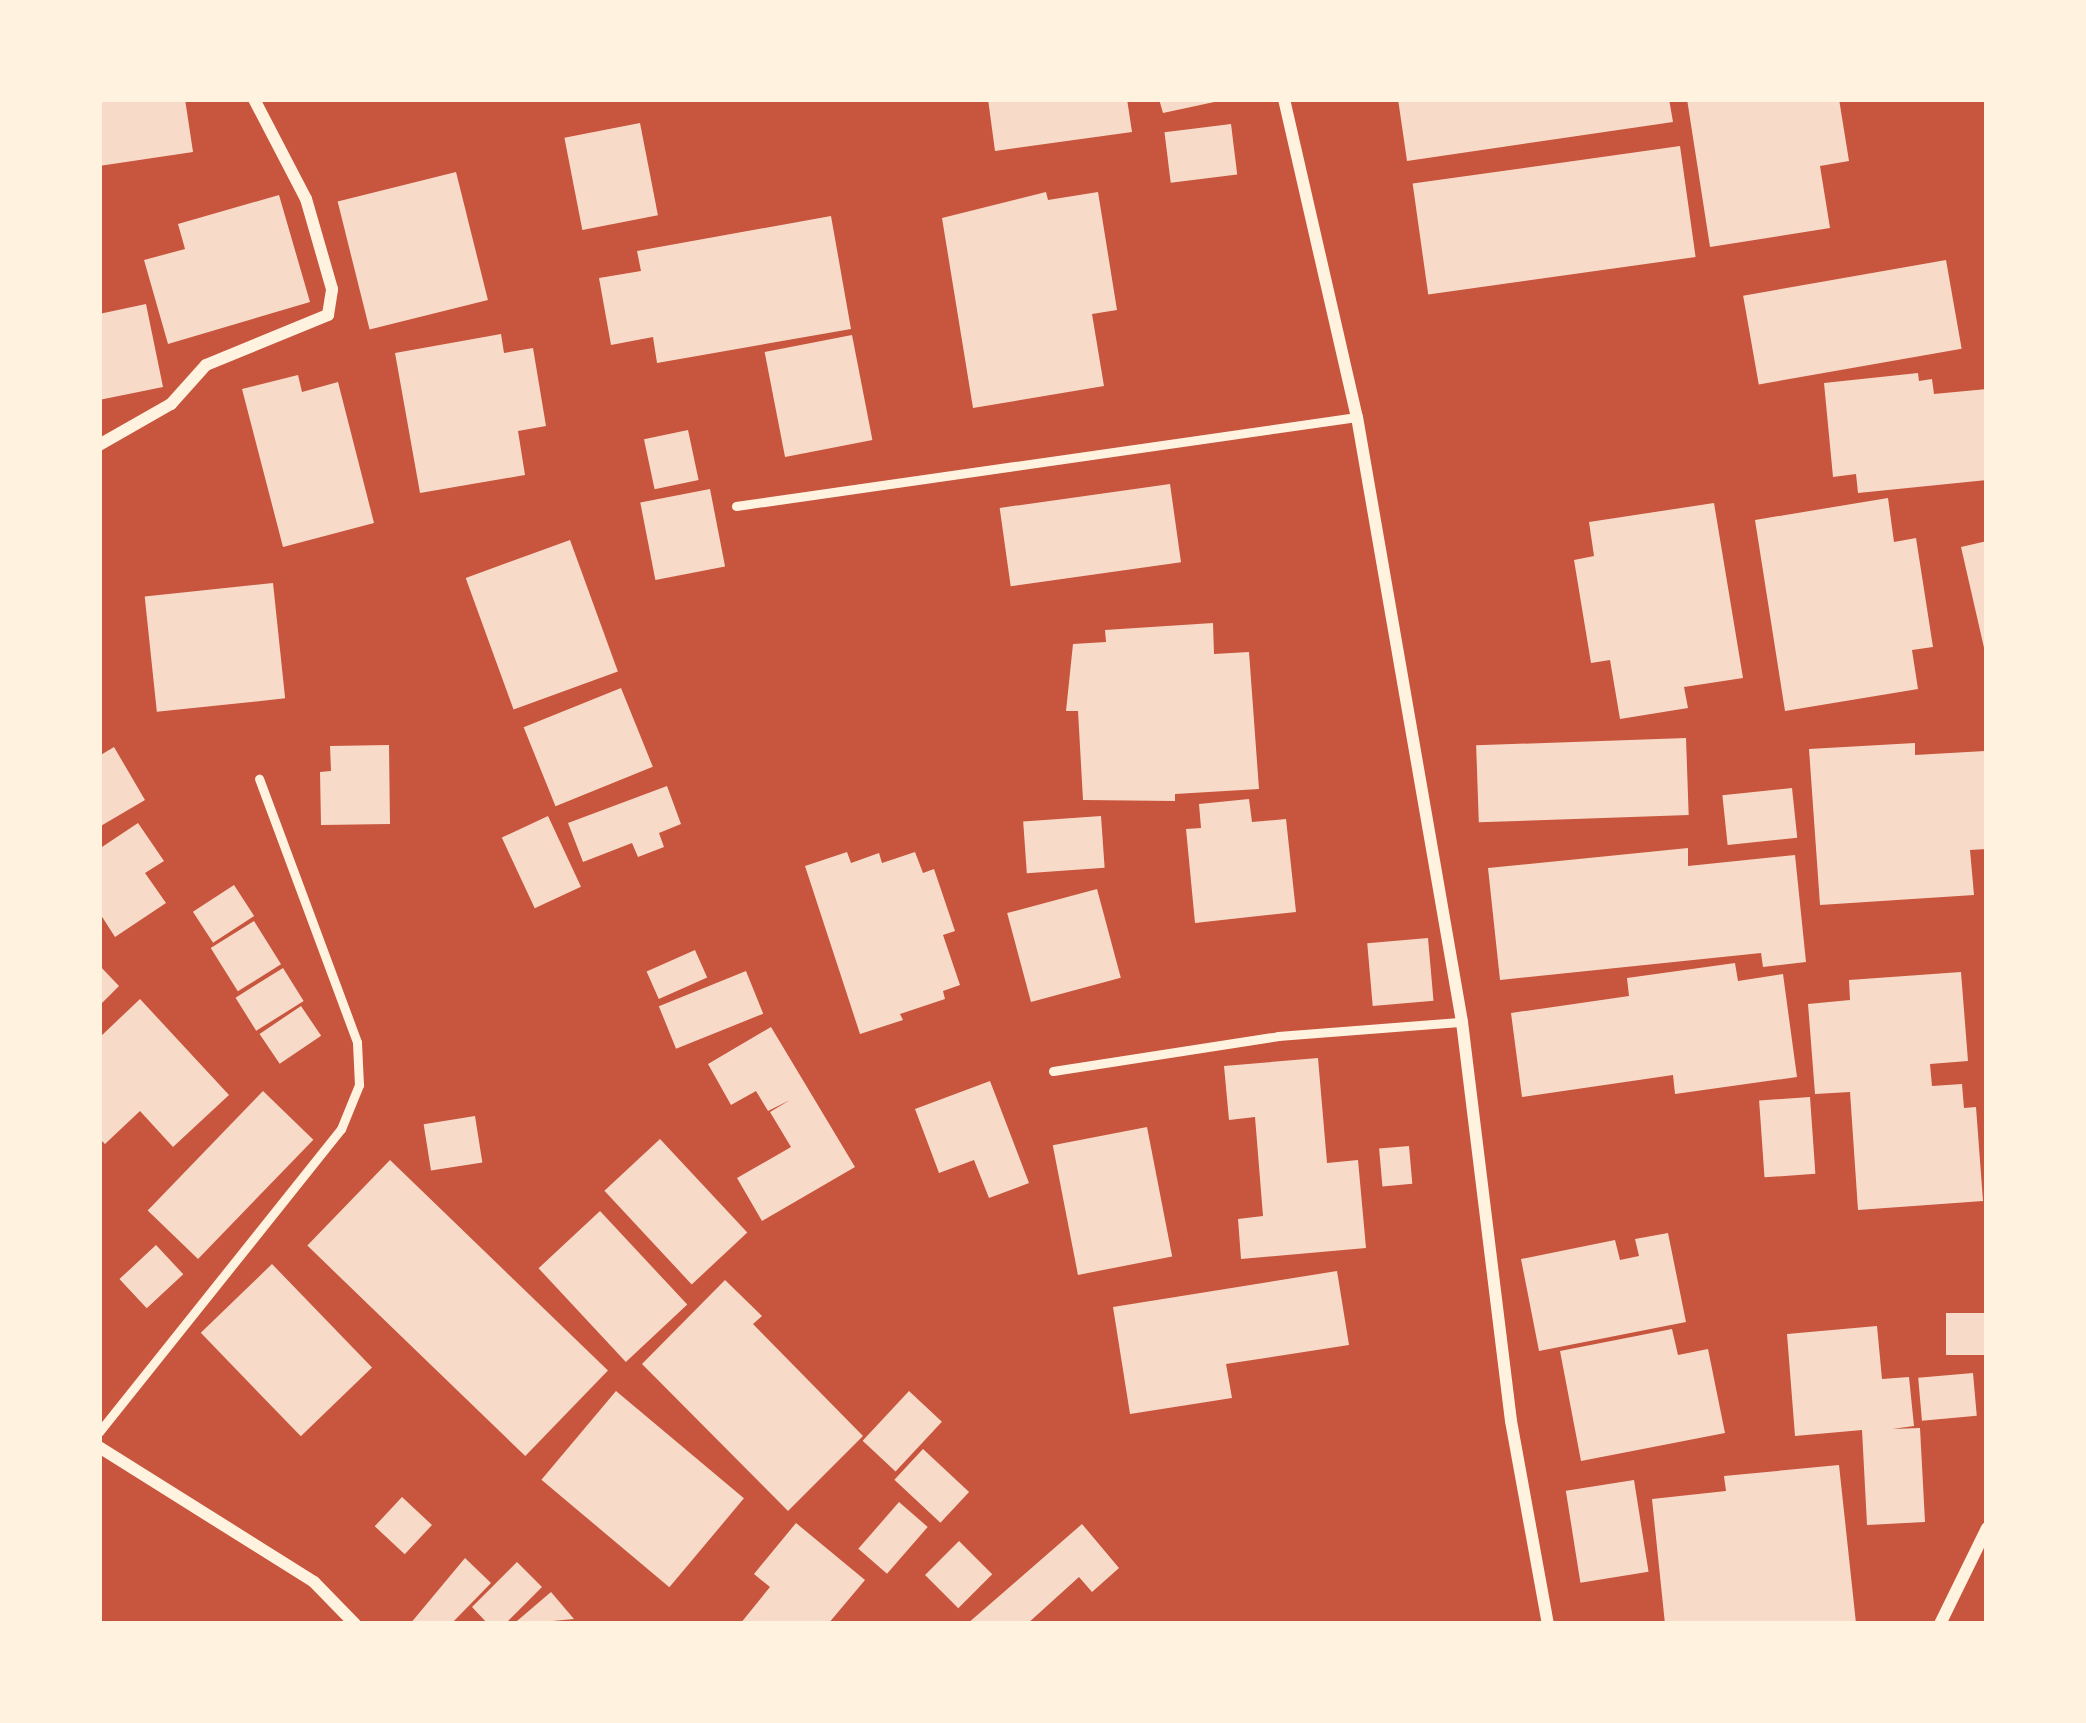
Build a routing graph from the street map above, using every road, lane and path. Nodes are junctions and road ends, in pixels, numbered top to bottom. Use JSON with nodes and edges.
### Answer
{"nodes":[{"id":1,"x":254,"y":99,"type":"edge"},
{"id":2,"x":1284,"y":99,"type":"edge"},
{"id":3,"x":1357,"y":417,"type":"junction"},
{"id":4,"x":99,"y":446,"type":"edge"},
{"id":5,"x":736,"y":506,"type":"dead end"},
{"id":6,"x":259,"y":779,"type":"dead end"},
{"id":7,"x":1462,"y":1022,"type":"junction"},
{"id":8,"x":1053,"y":1071,"type":"dead end"},
{"id":9,"x":99,"y":1432,"type":"edge"},
{"id":10,"x":99,"y":1448,"type":"edge"},
{"id":11,"x":1987,"y":1528,"type":"edge"},
{"id":12,"x":355,"y":1624,"type":"edge"},
{"id":13,"x":1548,"y":1624,"type":"edge"},
{"id":14,"x":1940,"y":1624,"type":"edge"}],
"edges":[{"from":1,"to":4,"type":"street"},
{"from":2,"to":3,"type":"street"},
{"from":3,"to":5,"type":"lane"},
{"from":3,"to":7,"type":"street"},
{"from":6,"to":9,"type":"lane"},
{"from":7,"to":8,"type":"lane"},
{"from":7,"to":13,"type":"street"},
{"from":10,"to":12,"type":"street"},
{"from":11,"to":14,"type":"street"}]}
